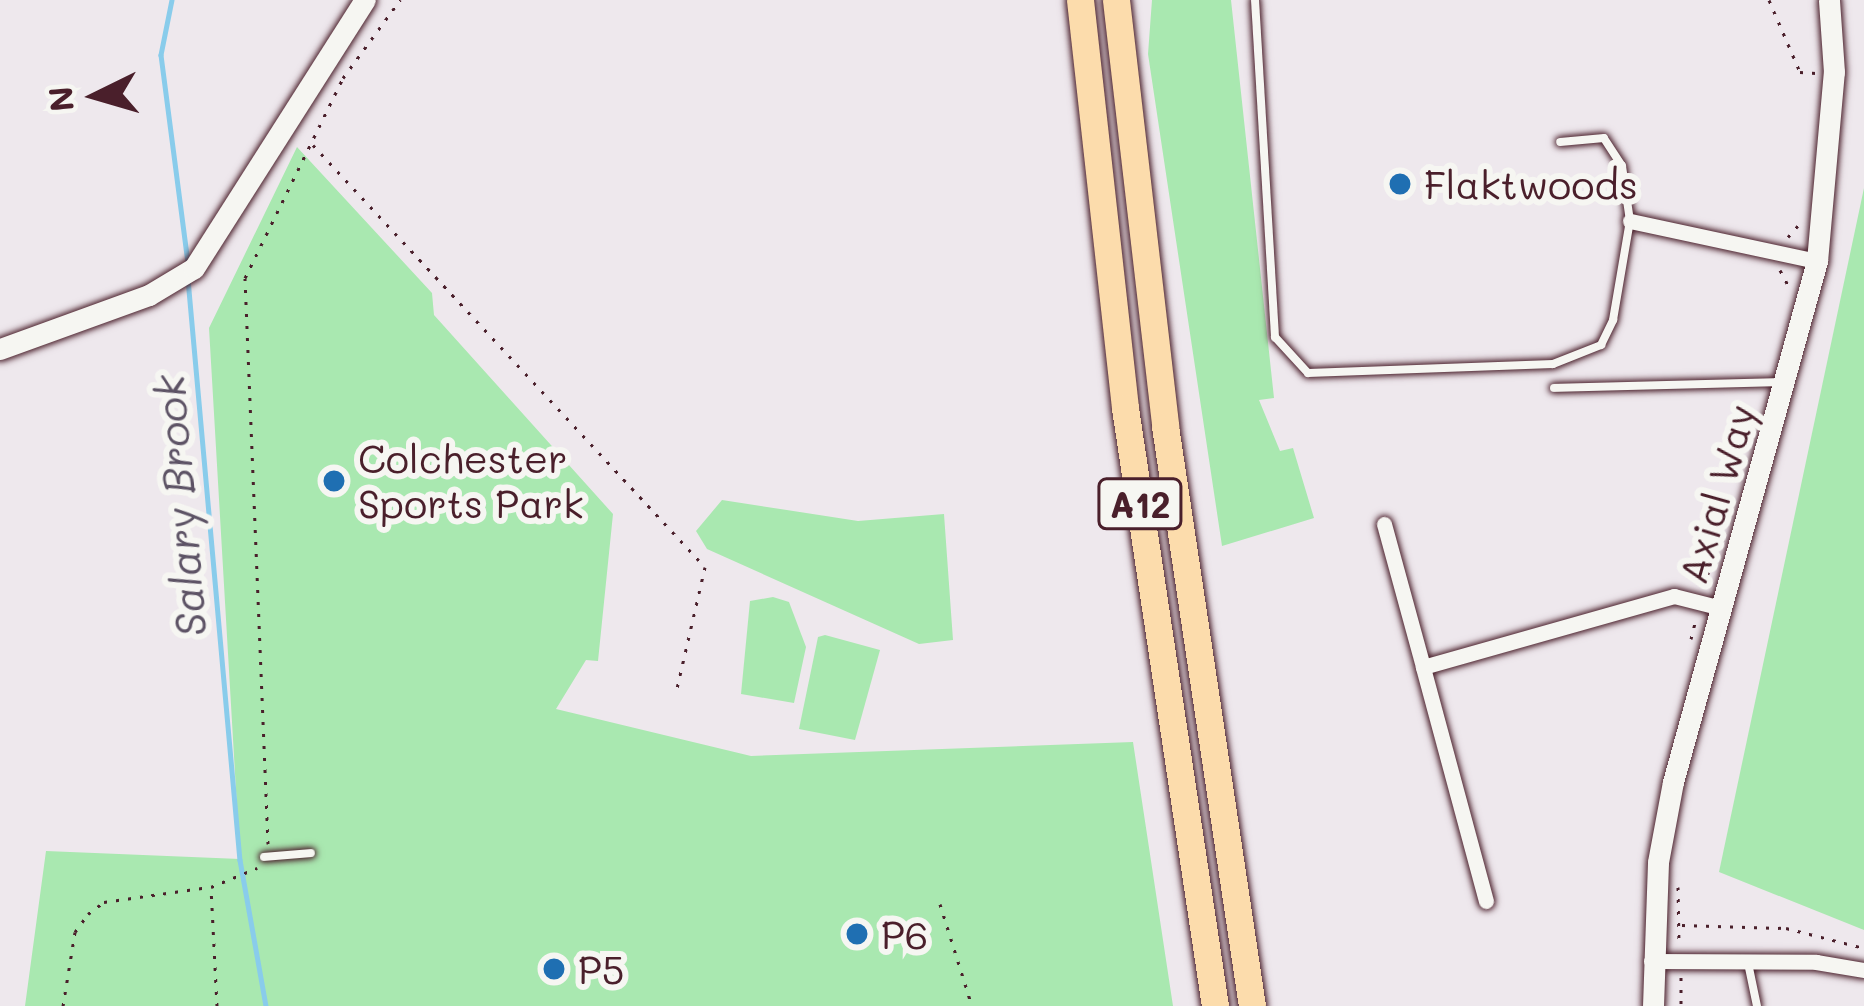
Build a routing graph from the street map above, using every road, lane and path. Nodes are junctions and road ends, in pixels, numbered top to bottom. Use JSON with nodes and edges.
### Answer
{"nodes":[{"id":1,"x":365,"y":0,"type":"edge"},
{"id":2,"x":400,"y":0,"type":"edge"},
{"id":3,"x":1080,"y":0,"type":"edge"},
{"id":4,"x":1116,"y":0,"type":"edge"},
{"id":5,"x":1256,"y":0,"type":"edge"},
{"id":6,"x":1768,"y":0,"type":"edge"},
{"id":7,"x":1829,"y":0,"type":"edge"},
{"id":8,"x":1820,"y":61,"type":"dead end"},
{"id":9,"x":1817,"y":73,"type":"junction"},
{"id":10,"x":1816,"y":86,"type":"dead end"},
{"id":11,"x":1560,"y":142,"type":"dead end"},
{"id":12,"x":313,"y":145,"type":"junction"},
{"id":13,"x":1804,"y":214,"type":"dead end"},
{"id":14,"x":1630,"y":221,"type":"junction"},
{"id":15,"x":1784,"y":255,"type":"junction"},
{"id":16,"x":1817,"y":261,"type":"junction"},
{"id":17,"x":1790,"y":298,"type":"dead end"},
{"id":18,"x":0,"y":349,"type":"edge"},
{"id":19,"x":1786,"y":384,"type":"junction"},
{"id":20,"x":1554,"y":388,"type":"dead end"},
{"id":21,"x":1384,"y":524,"type":"dead end"},
{"id":22,"x":1721,"y":608,"type":"junction"},
{"id":23,"x":1423,"y":668,"type":"junction"},
{"id":24,"x":676,"y":693,"type":"dead end"},
{"id":25,"x":311,"y":853,"type":"dead end"},
{"id":26,"x":264,"y":857,"type":"junction"},
{"id":27,"x":211,"y":886,"type":"junction"},
{"id":28,"x":1486,"y":901,"type":"dead end"},
{"id":29,"x":940,"y":904,"type":"dead end"},
{"id":30,"x":1678,"y":925,"type":"dead end"},
{"id":31,"x":1864,"y":947,"type":"edge"},
{"id":32,"x":1651,"y":961,"type":"junction"},
{"id":33,"x":1748,"y":961,"type":"junction"},
{"id":34,"x":1864,"y":970,"type":"edge"},
{"id":35,"x":63,"y":1006,"type":"edge"},
{"id":36,"x":218,"y":1006,"type":"edge"},
{"id":37,"x":972,"y":1006,"type":"edge"},
{"id":38,"x":1215,"y":1006,"type":"edge"},
{"id":39,"x":1254,"y":1006,"type":"edge"},
{"id":40,"x":1653,"y":1006,"type":"edge"},
{"id":41,"x":1757,"y":1006,"type":"edge"}],
"edges":[{"from":1,"to":18,"type":"street"},
{"from":2,"to":12,"type":"path"},
{"from":3,"to":38,"type":"highway","number":"A12"},
{"from":4,"to":39,"type":"highway","number":"A12"},
{"from":5,"to":14,"type":"lane"},
{"from":6,"to":9,"type":"path"},
{"from":7,"to":16,"type":"street","name":"Axial Way"},
{"from":8,"to":9,"type":"path"},
{"from":9,"to":10,"type":"path"},
{"from":11,"to":14,"type":"lane"},
{"from":12,"to":24,"type":"path"},
{"from":12,"to":26,"type":"path"},
{"from":13,"to":15,"type":"path"},
{"from":14,"to":15,"type":"street"},
{"from":15,"to":16,"type":"street"},
{"from":15,"to":17,"type":"path"},
{"from":16,"to":19,"type":"street","name":"Axial Way"},
{"from":19,"to":20,"type":"lane"},
{"from":19,"to":22,"type":"street","name":"Axial Way"},
{"from":21,"to":23,"type":"street"},
{"from":22,"to":23,"type":"street"},
{"from":22,"to":32,"type":"street","name":"Axial Way"},
{"from":23,"to":28,"type":"street"},
{"from":25,"to":26,"type":"lane"},
{"from":26,"to":27,"type":"path"},
{"from":27,"to":35,"type":"path"},
{"from":27,"to":36,"type":"path"},
{"from":29,"to":37,"type":"path"},
{"from":30,"to":31,"type":"path"},
{"from":32,"to":33,"type":"street"},
{"from":32,"to":40,"type":"street","name":"Axial Way"},
{"from":33,"to":34,"type":"street"},
{"from":33,"to":41,"type":"lane"}]}
